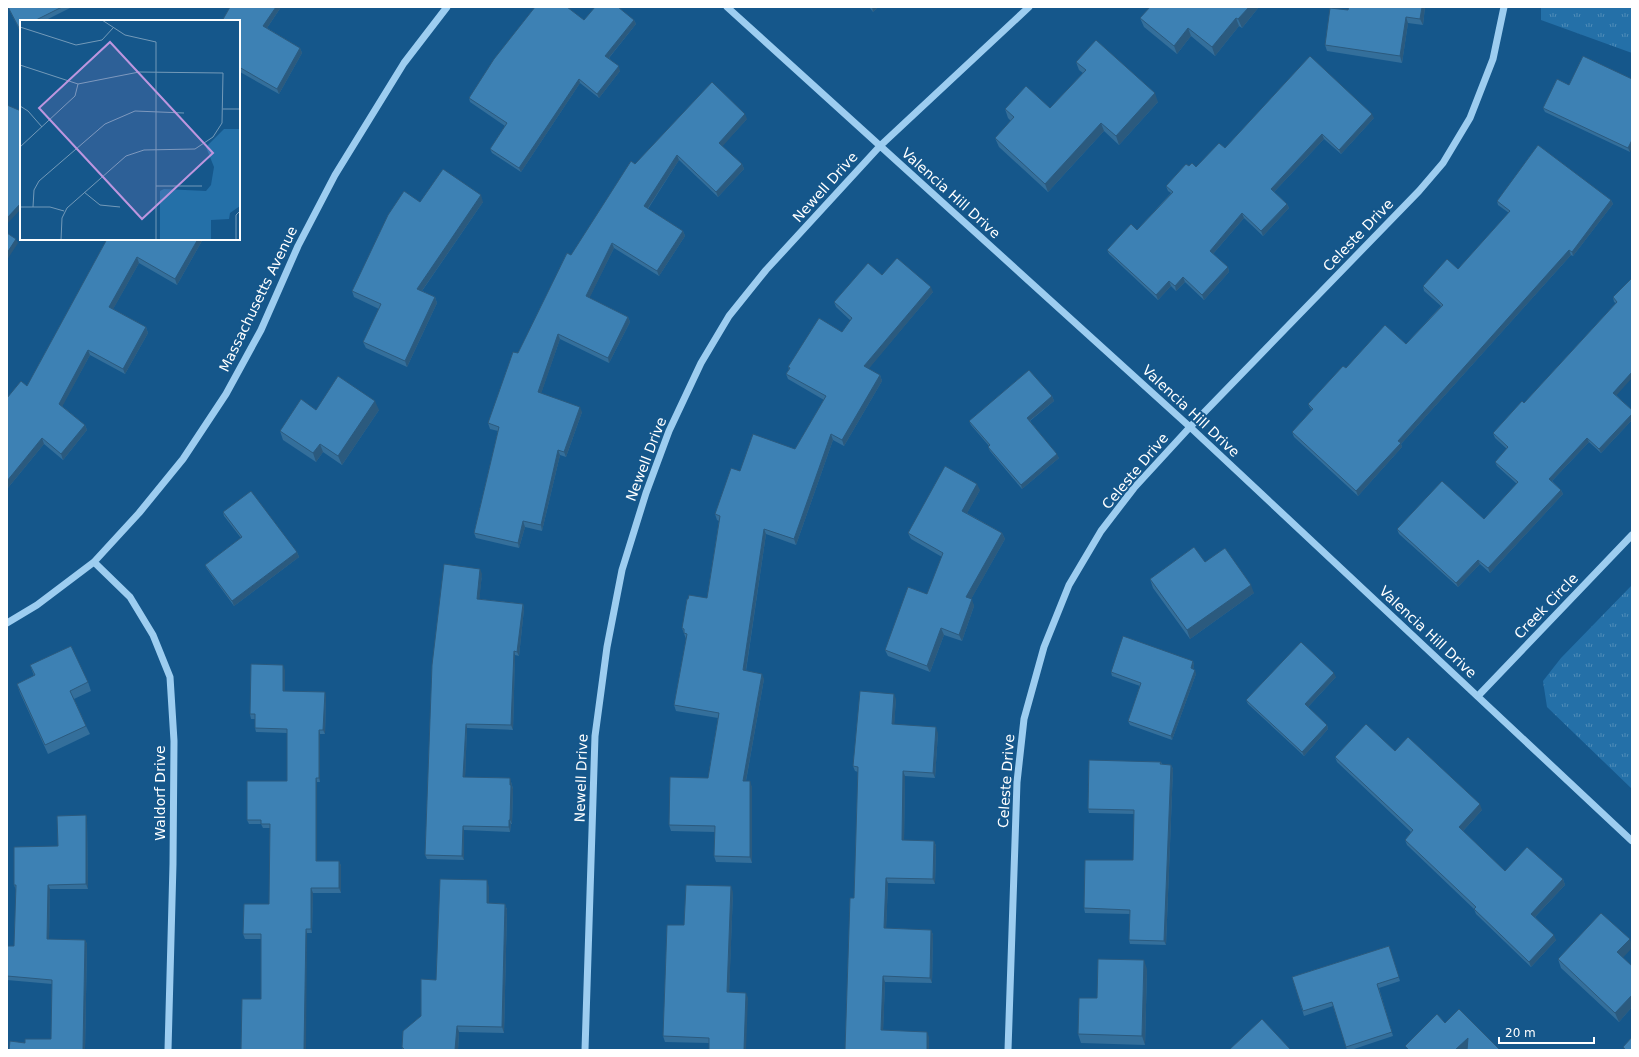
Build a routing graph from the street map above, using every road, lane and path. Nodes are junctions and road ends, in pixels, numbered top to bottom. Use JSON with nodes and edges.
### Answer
{"nodes":[{"id":1,"x":447,"y":7,"type":"edge"},
{"id":2,"x":727,"y":7,"type":"edge"},
{"id":3,"x":1030,"y":7,"type":"edge"},
{"id":4,"x":1504,"y":7,"type":"edge"},
{"id":5,"x":880,"y":146,"type":"junction"},
{"id":6,"x":1190,"y":427,"type":"junction"},
{"id":7,"x":1632,"y":535,"type":"edge"},
{"id":8,"x":94,"y":562,"type":"junction"},
{"id":9,"x":7,"y":623,"type":"edge"},
{"id":10,"x":1478,"y":696,"type":"junction"},
{"id":11,"x":1632,"y":841,"type":"edge"},
{"id":12,"x":168,"y":1050,"type":"edge"},
{"id":13,"x":585,"y":1050,"type":"edge"},
{"id":14,"x":1008,"y":1050,"type":"edge"}],
"edges":[{"from":1,"to":8,"type":"street","name":"Massachusetts Avenue"},
{"from":2,"to":5,"type":"street","name":"Valencia Hill Drive"},
{"from":3,"to":5,"type":"street","name":"Newell Drive"},
{"from":4,"to":6,"type":"street","name":"Celeste Drive"},
{"from":5,"to":6,"type":"street","name":"Valencia Hill Drive"},
{"from":5,"to":13,"type":"street","name":"Newell Drive"},
{"from":6,"to":10,"type":"street","name":"Valencia Hill Drive"},
{"from":6,"to":14,"type":"street","name":"Celeste Drive"},
{"from":7,"to":10,"type":"street","name":"Creek Circle"},
{"from":8,"to":9,"type":"street","name":"Massachusetts Avenue"},
{"from":8,"to":12,"type":"street","name":"Waldorf Drive"},
{"from":10,"to":11,"type":"street","name":"Valencia Hill Drive"}]}
